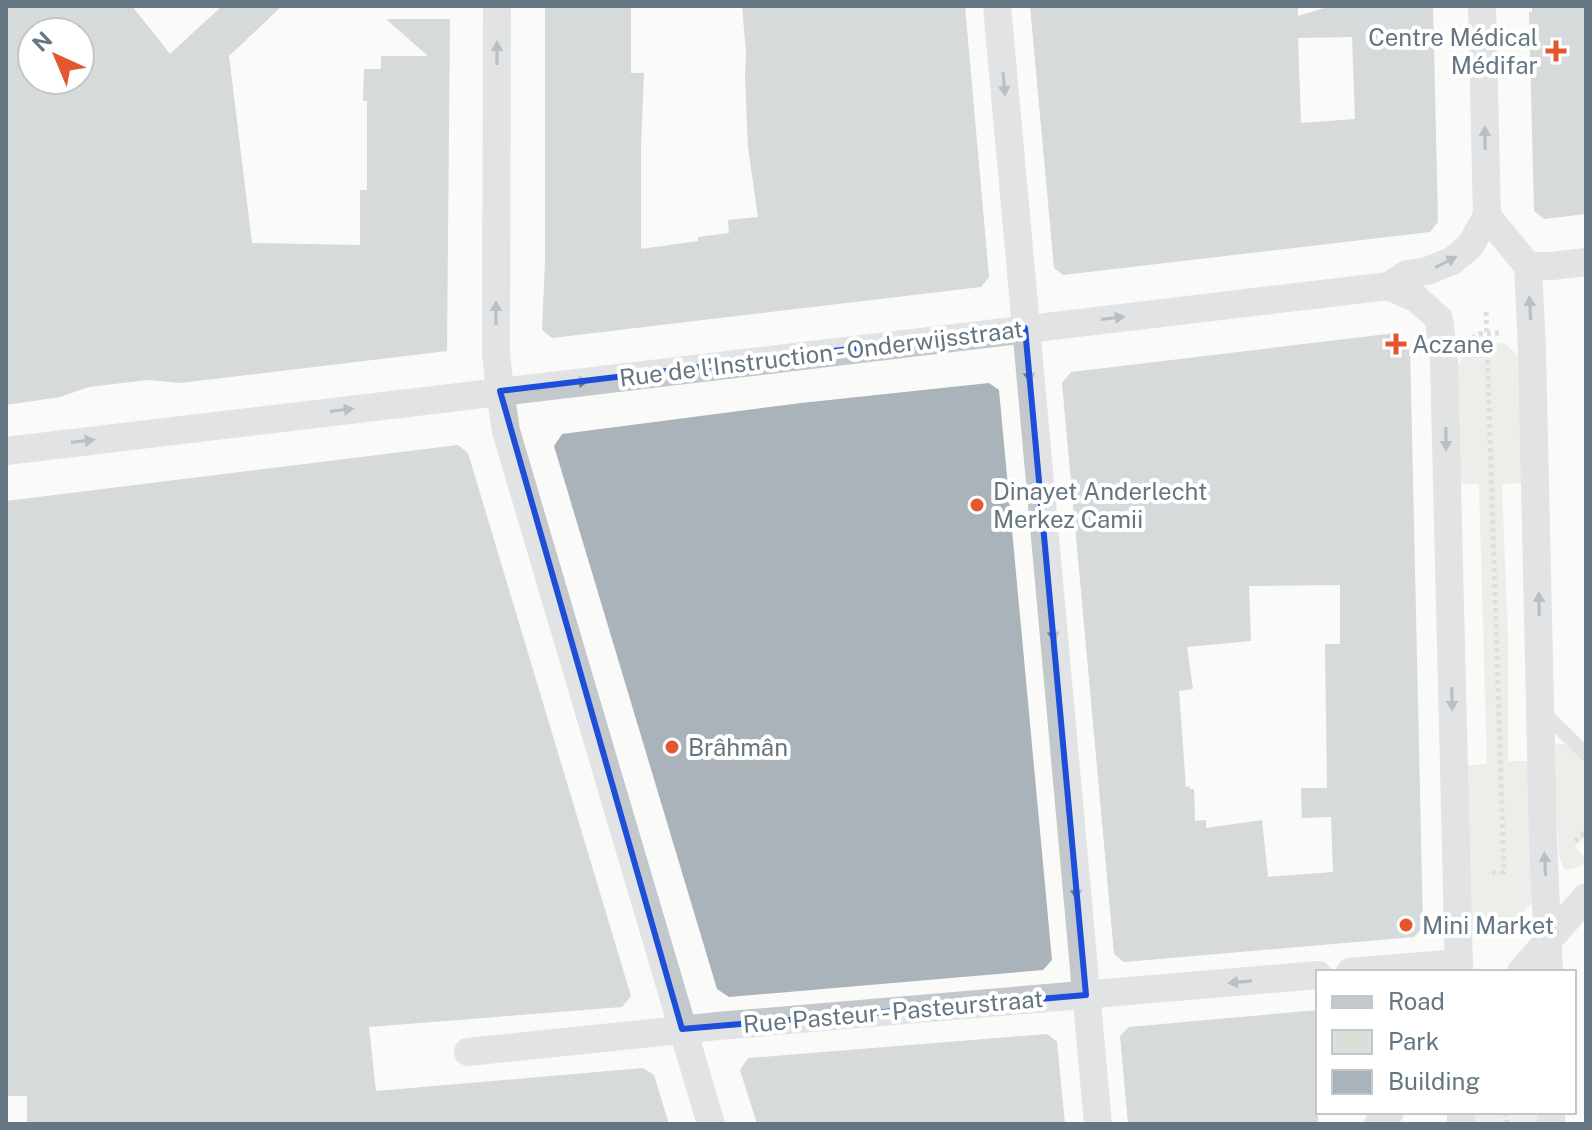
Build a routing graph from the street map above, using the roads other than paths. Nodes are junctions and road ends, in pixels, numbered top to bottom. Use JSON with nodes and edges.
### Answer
{"nodes":[{"id":1,"x":497,"y":6,"type":"edge"},
{"id":2,"x":997,"y":6,"type":"edge"},
{"id":3,"x":1482,"y":6,"type":"edge"},
{"id":4,"x":1487,"y":216,"type":"junction"},
{"id":5,"x":1586,"y":262,"type":"edge"},
{"id":6,"x":1528,"y":266,"type":"junction"},
{"id":7,"x":1389,"y":286,"type":"junction"},
{"id":8,"x":1025,"y":328,"type":"junction"},
{"id":9,"x":500,"y":391,"type":"junction"},
{"id":10,"x":6,"y":451,"type":"edge"},
{"id":11,"x":1542,"y":711,"type":"junction"},
{"id":12,"x":1586,"y":754,"type":"edge"},
{"id":13,"x":1586,"y":897,"type":"edge"},
{"id":14,"x":1548,"y":941,"type":"junction"},
{"id":15,"x":1459,"y":968,"type":"edge"},
{"id":16,"x":1404,"y":970,"type":"edge"},
{"id":17,"x":1523,"y":970,"type":"edge"},
{"id":18,"x":1549,"y":970,"type":"edge"},
{"id":19,"x":1316,"y":975,"type":"edge"},
{"id":20,"x":1086,"y":995,"type":"junction"},
{"id":21,"x":682,"y":1029,"type":"junction"},
{"id":22,"x":468,"y":1052,"type":"dead end"},
{"id":23,"x":711,"y":1124,"type":"edge"},
{"id":24,"x":1098,"y":1124,"type":"edge"}],
"edges":[{"from":9,"to":1,"type":"street","one_way":true},
{"from":2,"to":8,"type":"street","one_way":true},
{"from":4,"to":3,"type":"street","one_way":true},
{"from":4,"to":6,"type":"street"},
{"from":7,"to":4,"type":"street","name":"Rue de l'Instruction - Onderwijsstraat","one_way":true},
{"from":5,"to":6,"type":"street"},
{"from":11,"to":6,"type":"street","one_way":true},
{"from":8,"to":7,"type":"street","name":"Rue de l'Instruction - Onderwijsstraat","one_way":true},
{"from":7,"to":15,"type":"street","one_way":true},
{"from":9,"to":8,"type":"street","name":"Rue de l'Instruction - Onderwijsstraat","one_way":true},
{"from":8,"to":20,"type":"street","one_way":true},
{"from":10,"to":9,"type":"street","name":"Rue de l'Instruction - Onderwijsstraat","one_way":true},
{"from":9,"to":21,"type":"street"},
{"from":11,"to":12,"type":"lane"},
{"from":14,"to":11,"type":"street","one_way":true},
{"from":13,"to":14,"type":"street"},
{"from":14,"to":17,"type":"street"},
{"from":14,"to":18,"type":"street"},
{"from":15,"to":16,"type":"street"},
{"from":19,"to":20,"type":"street","name":"Rue Pasteur - Pasteurstraat","one_way":true},
{"from":20,"to":21,"type":"street","name":"Rue Pasteur - Pasteurstraat"},
{"from":20,"to":24,"type":"street"},
{"from":21,"to":22,"type":"street","name":"Rue Pasteur - Pasteurstraat"},
{"from":21,"to":23,"type":"street"}]}
